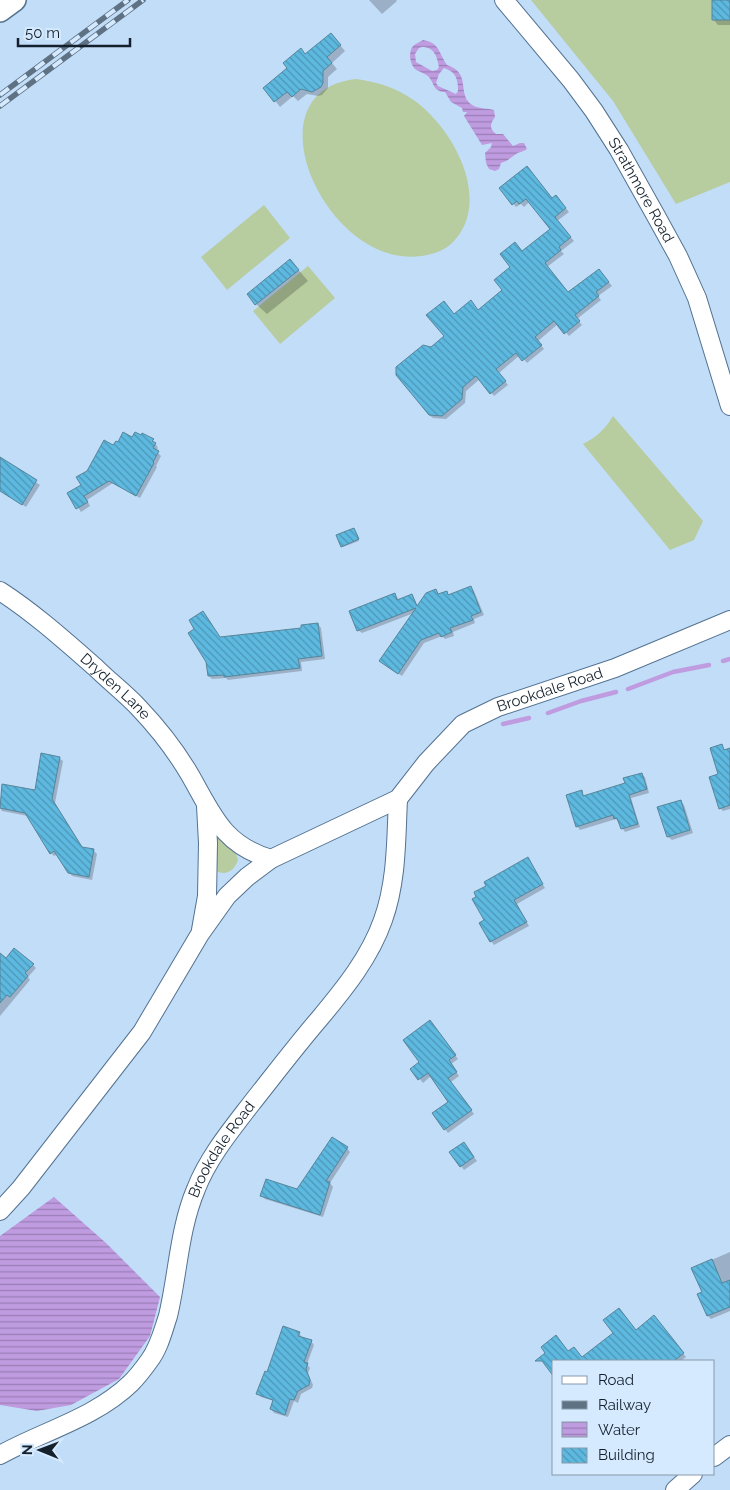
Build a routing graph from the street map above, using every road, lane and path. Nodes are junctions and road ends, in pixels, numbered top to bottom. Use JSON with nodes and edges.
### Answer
{"nodes":[{"id":1,"x":15,"y":0,"type":"edge"},
{"id":2,"x":504,"y":0,"type":"edge"},
{"id":3,"x":0,"y":11,"type":"edge"},
{"id":4,"x":730,"y":406,"type":"edge"},
{"id":5,"x":0,"y":591,"type":"edge"},
{"id":6,"x":730,"y":620,"type":"edge"},
{"id":7,"x":398,"y":799,"type":"junction"},
{"id":8,"x":206,"y":806,"type":"junction"},
{"id":9,"x":271,"y":859,"type":"junction"},
{"id":10,"x":200,"y":934,"type":"junction"},
{"id":11,"x":0,"y":1211,"type":"edge"},
{"id":12,"x":730,"y":1445,"type":"edge"},
{"id":13,"x":0,"y":1455,"type":"edge"},
{"id":14,"x":715,"y":1456,"type":"edge"},
{"id":15,"x":692,"y":1475,"type":"edge"},
{"id":16,"x":675,"y":1490,"type":"edge"}],
"edges":[{"from":1,"to":3,"type":"street"},
{"from":2,"to":4,"type":"street","name":"Strathmore Road"},
{"from":5,"to":8,"type":"street","name":"Dryden Lane"},
{"from":6,"to":7,"type":"street","name":"Brookdale Road"},
{"from":7,"to":9,"type":"street","name":"Brookdale Road"},
{"from":7,"to":13,"type":"street","name":"Brookdale Road"},
{"from":8,"to":9,"type":"street","name":"Dryden Lane"},
{"from":8,"to":10,"type":"street","name":"Dryden Lane"},
{"from":9,"to":10,"type":"street","name":"Brookdale Road"},
{"from":10,"to":11,"type":"street","name":"Brookdale Road"},
{"from":12,"to":14,"type":"street"},
{"from":15,"to":16,"type":"street"}]}
